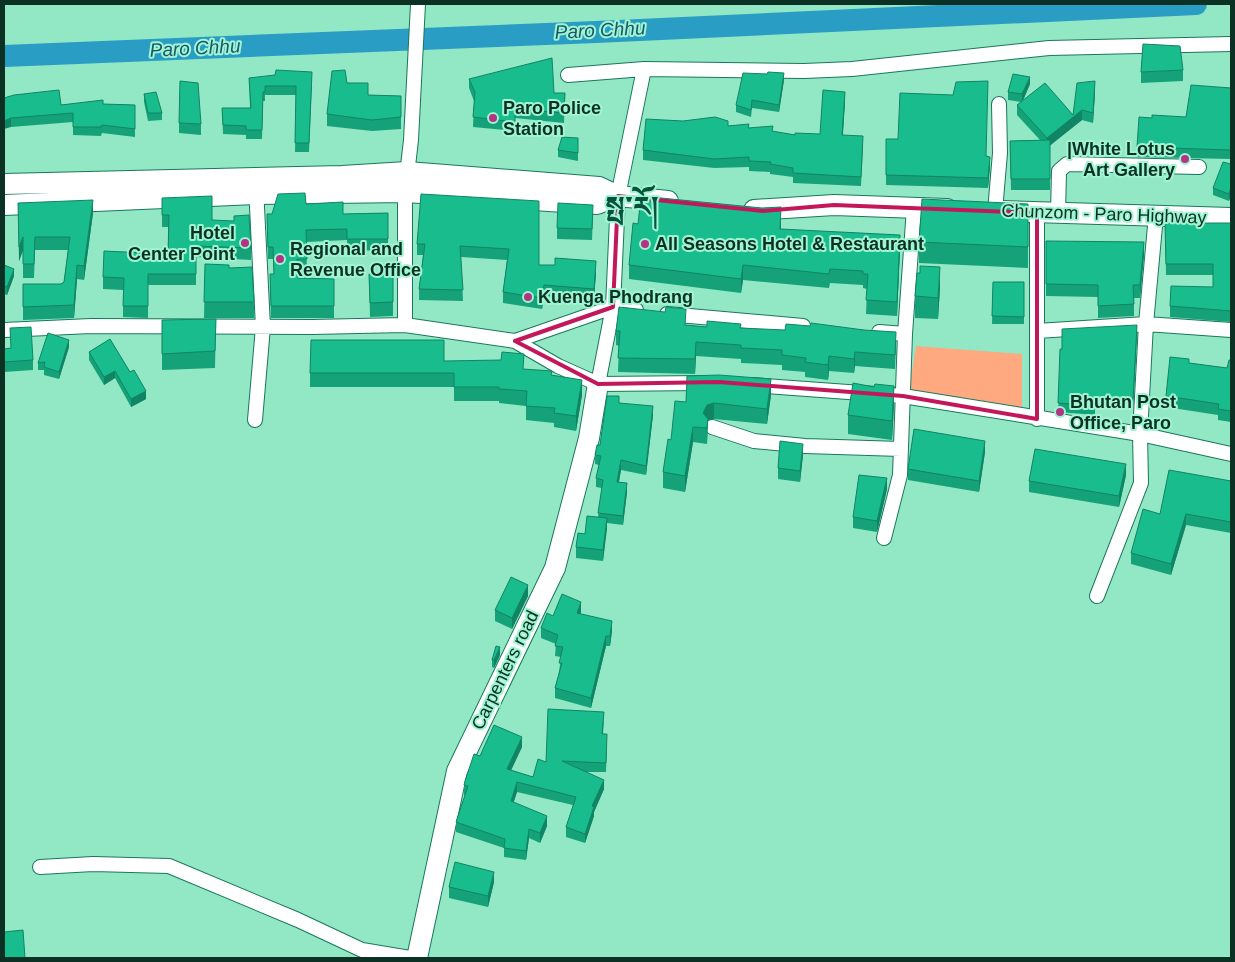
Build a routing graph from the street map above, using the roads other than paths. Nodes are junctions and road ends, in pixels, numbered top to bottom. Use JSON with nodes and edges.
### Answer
{"nodes":[{"id":1,"x":418,"y":4,"type":"edge"},
{"id":2,"x":1231,"y":44,"type":"edge"},
{"id":3,"x":644,"y":68,"type":"junction"},
{"id":4,"x":568,"y":75,"type":"dead end"},
{"id":5,"x":999,"y":104,"type":"dead end"},
{"id":6,"x":1199,"y":167,"type":"dead end"},
{"id":7,"x":407,"y":172,"type":"junction"},
{"id":8,"x":4,"y":184,"type":"edge"},
{"id":9,"x":256,"y":186,"type":"junction"},
{"id":10,"x":405,"y":192,"type":"junction"},
{"id":11,"x":618,"y":196,"type":"junction"},
{"id":12,"x":686,"y":203,"type":"edge"},
{"id":13,"x":4,"y":205,"type":"edge"},
{"id":14,"x":734,"y":208,"type":"edge"},
{"id":15,"x":914,"y":208,"type":"junction"},
{"id":16,"x":996,"y":211,"type":"junction"},
{"id":17,"x":1037,"y":213,"type":"junction"},
{"id":18,"x":1058,"y":214,"type":"junction"},
{"id":19,"x":1156,"y":215,"type":"junction"},
{"id":20,"x":1231,"y":218,"type":"edge"},
{"id":21,"x":613,"y":307,"type":"junction"},
{"id":22,"x":405,"y":324,"type":"junction"},
{"id":23,"x":1146,"y":324,"type":"junction"},
{"id":24,"x":263,"y":327,"type":"junction"},
{"id":25,"x":815,"y":327,"type":"edge"},
{"id":26,"x":4,"y":330,"type":"edge"},
{"id":27,"x":1231,"y":330,"type":"edge"},
{"id":28,"x":865,"y":331,"type":"edge"},
{"id":29,"x":1037,"y":331,"type":"junction"},
{"id":30,"x":905,"y":334,"type":"junction"},
{"id":31,"x":515,"y":341,"type":"junction"},
{"id":32,"x":719,"y":382,"type":"edge"},
{"id":33,"x":598,"y":384,"type":"junction"},
{"id":34,"x":738,"y":384,"type":"edge"},
{"id":35,"x":903,"y":396,"type":"junction"},
{"id":36,"x":1036,"y":419,"type":"junction"},
{"id":37,"x":255,"y":420,"type":"dead end"},
{"id":38,"x":712,"y":427,"type":"dead end"},
{"id":39,"x":1140,"y":434,"type":"junction"},
{"id":40,"x":901,"y":449,"type":"junction"},
{"id":41,"x":1231,"y":454,"type":"edge"},
{"id":42,"x":884,"y":538,"type":"dead end"},
{"id":43,"x":1097,"y":596,"type":"dead end"},
{"id":44,"x":40,"y":866,"type":"dead end"},
{"id":45,"x":410,"y":958,"type":"edge"},
{"id":46,"x":417,"y":958,"type":"edge"}],
"edges":[{"from":1,"to":7,"type":"street"},
{"from":2,"to":3,"type":"street"},
{"from":3,"to":4,"type":"street"},
{"from":3,"to":11,"type":"street"},
{"from":5,"to":16,"type":"street"},
{"from":6,"to":18,"type":"street"},
{"from":7,"to":9,"type":"street"},
{"from":7,"to":10,"type":"street"},
{"from":7,"to":11,"type":"street"},
{"from":8,"to":9,"type":"street"},
{"from":9,"to":10,"type":"street"},
{"from":9,"to":13,"type":"street"},
{"from":9,"to":24,"type":"street"},
{"from":10,"to":11,"type":"street"},
{"from":10,"to":22,"type":"street"},
{"from":11,"to":12,"type":"street"},
{"from":11,"to":21,"type":"street"},
{"from":14,"to":15,"type":"street","name":"Chunzom - Paro Highway"},
{"from":15,"to":16,"type":"street","name":"Chunzom - Paro Highway"},
{"from":15,"to":30,"type":"street"},
{"from":16,"to":17,"type":"street","name":"Chunzom - Paro Highway"},
{"from":17,"to":18,"type":"street","name":"Chunzom - Paro Highway"},
{"from":17,"to":29,"type":"street"},
{"from":18,"to":19,"type":"street","name":"Chunzom - Paro Highway"},
{"from":19,"to":20,"type":"street","name":"Chunzom - Paro Highway"},
{"from":19,"to":23,"type":"street"},
{"from":21,"to":25,"type":"street"},
{"from":21,"to":31,"type":"street"},
{"from":21,"to":33,"type":"street"},
{"from":22,"to":24,"type":"street"},
{"from":22,"to":31,"type":"street"},
{"from":23,"to":27,"type":"street"},
{"from":23,"to":29,"type":"street"},
{"from":23,"to":39,"type":"street"},
{"from":24,"to":26,"type":"street"},
{"from":24,"to":37,"type":"street"},
{"from":28,"to":30,"type":"street"},
{"from":29,"to":36,"type":"street"},
{"from":30,"to":35,"type":"street"},
{"from":31,"to":33,"type":"street"},
{"from":32,"to":33,"type":"street"},
{"from":33,"to":46,"type":"street","name":"Carpenters road"},
{"from":34,"to":35,"type":"street"},
{"from":35,"to":36,"type":"street"},
{"from":35,"to":40,"type":"street"},
{"from":36,"to":39,"type":"street"},
{"from":38,"to":40,"type":"street"},
{"from":39,"to":41,"type":"street"},
{"from":39,"to":43,"type":"street"},
{"from":40,"to":42,"type":"street"},
{"from":44,"to":45,"type":"street"}]}
